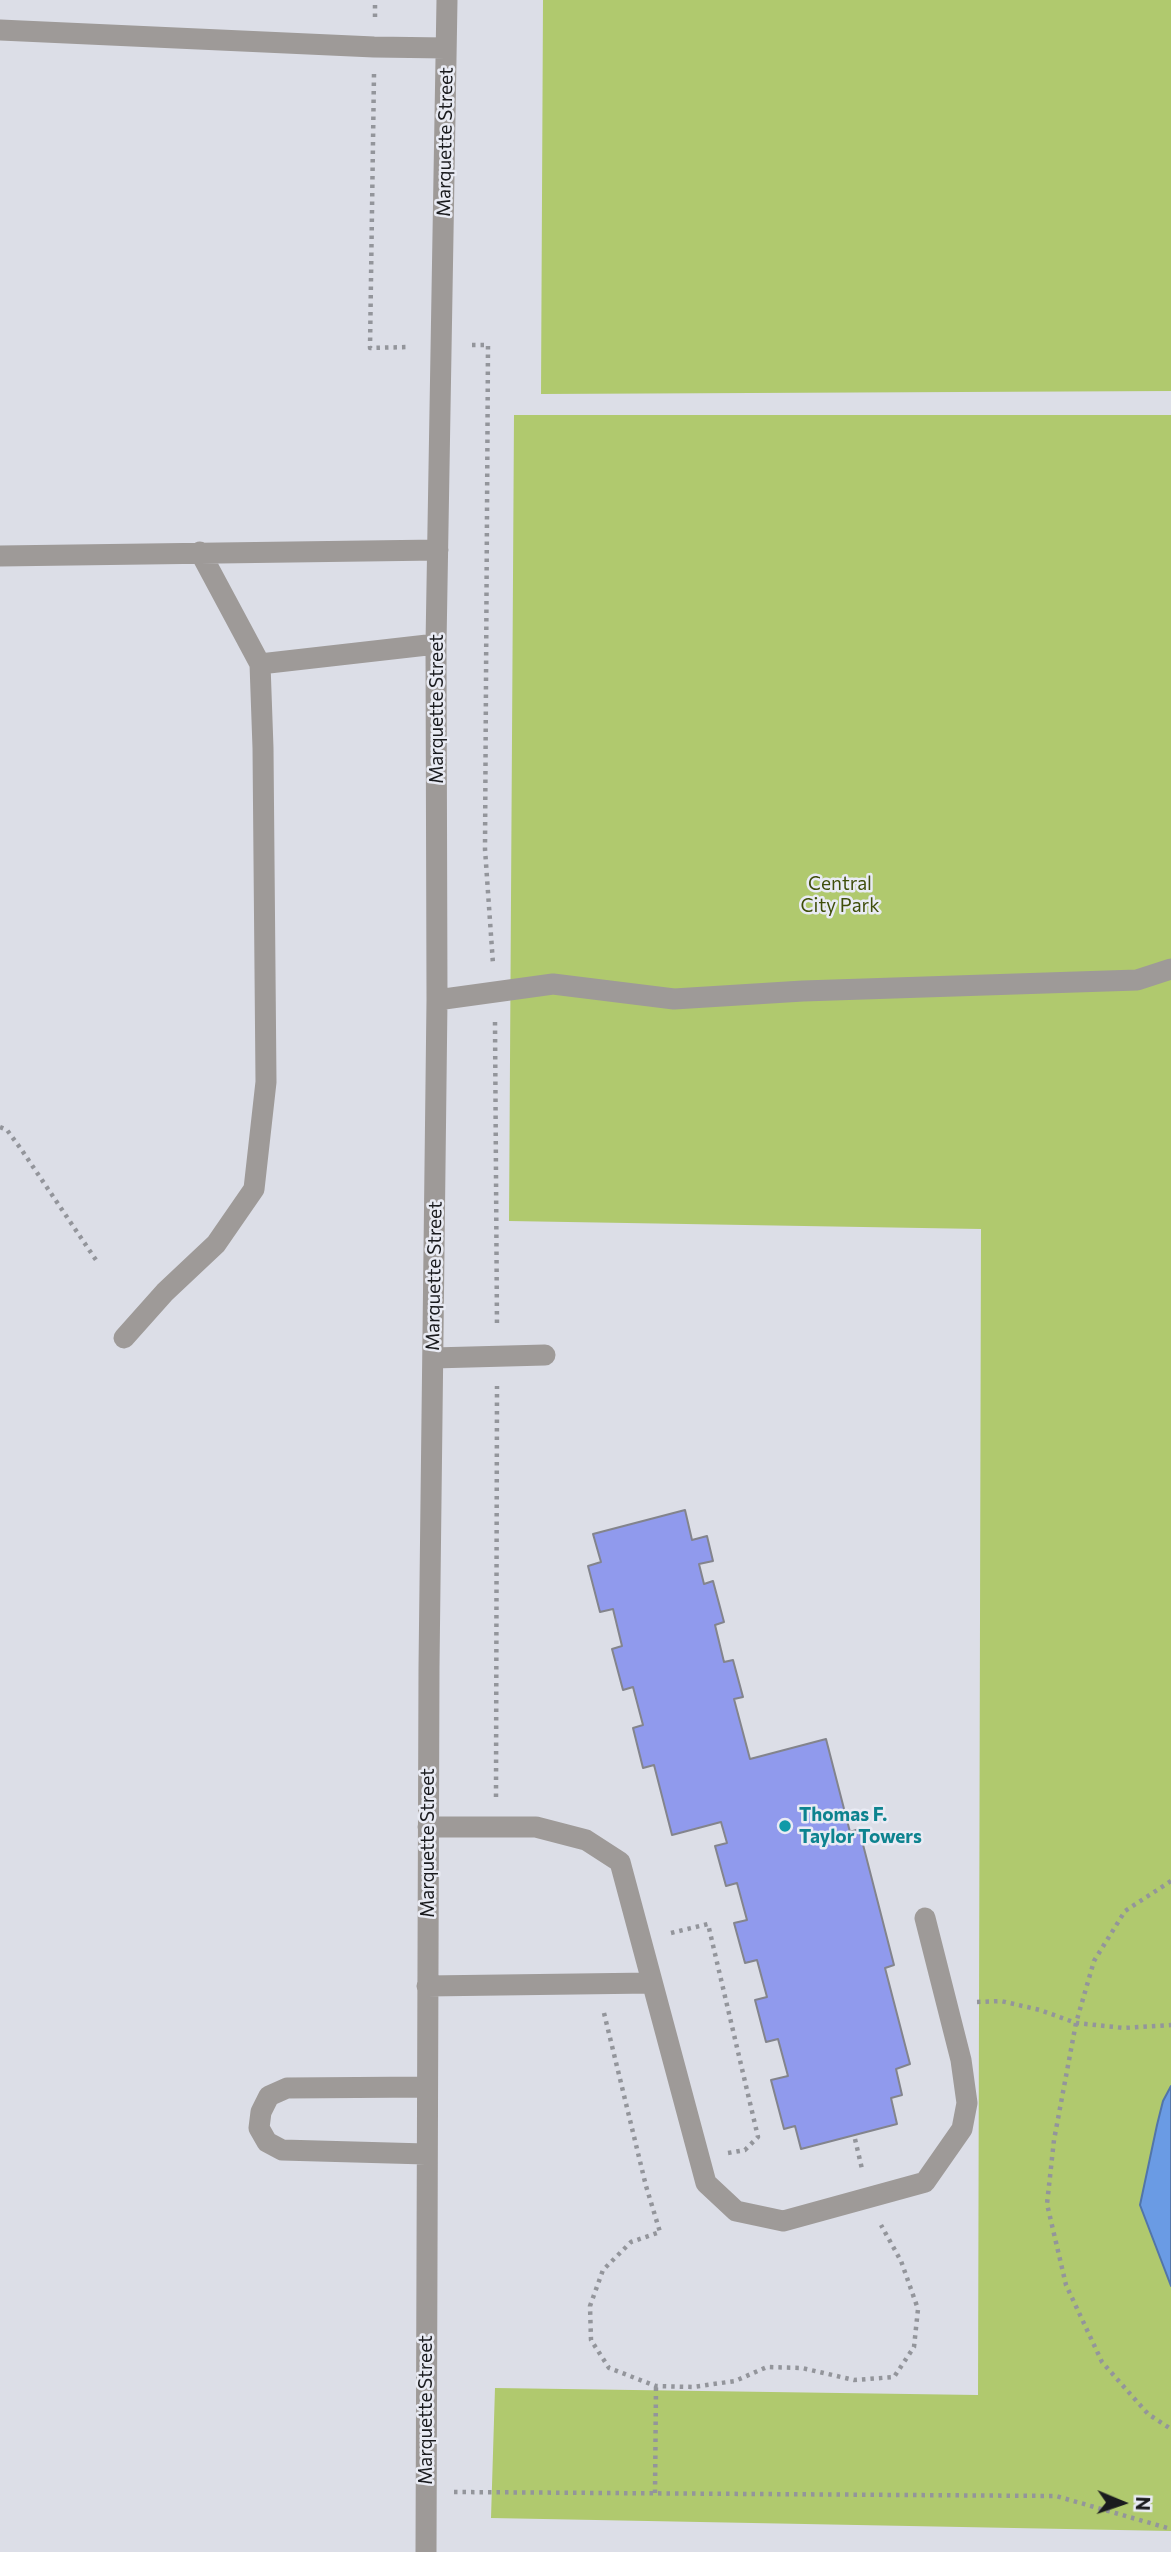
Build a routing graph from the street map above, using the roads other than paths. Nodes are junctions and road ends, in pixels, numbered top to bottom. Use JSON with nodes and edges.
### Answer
{"nodes":[{"id":1,"x":447,"y":0,"type":"edge"},
{"id":2,"x":0,"y":30,"type":"edge"},
{"id":3,"x":446,"y":48,"type":"junction"},
{"id":4,"x":438,"y":550,"type":"junction"},
{"id":5,"x":200,"y":552,"type":"junction"},
{"id":6,"x":0,"y":555,"type":"edge"},
{"id":7,"x":436,"y":644,"type":"junction"},
{"id":8,"x":260,"y":664,"type":"junction"},
{"id":9,"x":1171,"y":969,"type":"edge"},
{"id":10,"x":437,"y":1000,"type":"junction"},
{"id":11,"x":124,"y":1338,"type":"dead end"},
{"id":12,"x":545,"y":1355,"type":"dead end"},
{"id":13,"x":433,"y":1357,"type":"junction"},
{"id":14,"x":428,"y":1827,"type":"junction"},
{"id":15,"x":925,"y":1918,"type":"dead end"},
{"id":16,"x":652,"y":1983,"type":"junction"},
{"id":17,"x":427,"y":1986,"type":"junction"},
{"id":18,"x":427,"y":2087,"type":"junction"},
{"id":19,"x":426,"y":2154,"type":"junction"},
{"id":20,"x":426,"y":2552,"type":"edge"}],
"edges":[{"from":1,"to":3,"type":"street","name":"Marquette Street"},
{"from":2,"to":3,"type":"street"},
{"from":3,"to":4,"type":"street","name":"Marquette Street"},
{"from":4,"to":5,"type":"street"},
{"from":4,"to":7,"type":"street","name":"Marquette Street"},
{"from":5,"to":6,"type":"street"},
{"from":5,"to":8,"type":"street"},
{"from":7,"to":8,"type":"street"},
{"from":7,"to":10,"type":"street","name":"Marquette Street"},
{"from":8,"to":11,"type":"street"},
{"from":9,"to":10,"type":"street"},
{"from":10,"to":13,"type":"street","name":"Marquette Street"},
{"from":12,"to":13,"type":"street"},
{"from":13,"to":14,"type":"street","name":"Marquette Street"},
{"from":14,"to":16,"type":"street"},
{"from":14,"to":17,"type":"street","name":"Marquette Street"},
{"from":15,"to":16,"type":"street"},
{"from":16,"to":17,"type":"street"},
{"from":17,"to":18,"type":"street","name":"Marquette Street"},
{"from":18,"to":19,"type":"street","name":"Marquette Street"},
{"from":18,"to":19,"type":"street"},
{"from":19,"to":20,"type":"street","name":"Marquette Street"}]}
